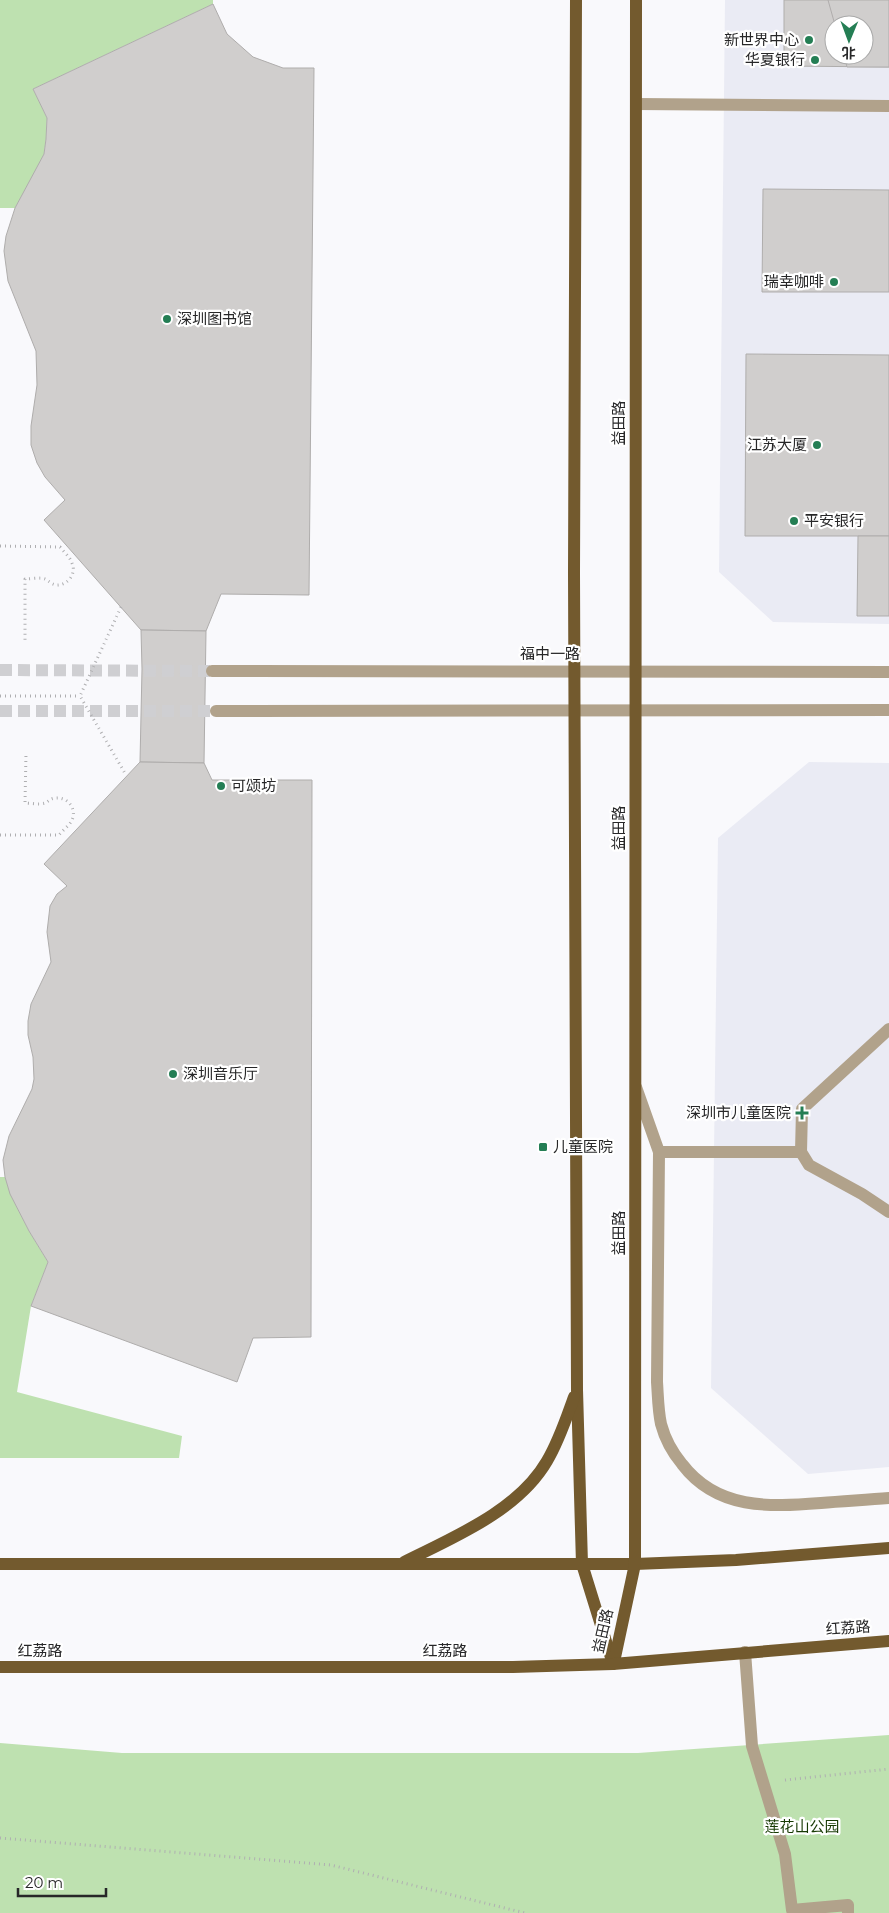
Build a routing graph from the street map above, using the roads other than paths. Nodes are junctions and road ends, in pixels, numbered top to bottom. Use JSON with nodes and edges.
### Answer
{"nodes":[{"id":1,"x":576,"y":0,"type":"edge"},
{"id":2,"x":636,"y":0,"type":"edge"},
{"id":3,"x":636,"y":104,"type":"junction"},
{"id":4,"x":889,"y":106,"type":"edge"},
{"id":5,"x":575,"y":670,"type":"junction"},
{"id":6,"x":212,"y":671,"type":"tunnel mouth"},
{"id":7,"x":635,"y":671,"type":"junction"},
{"id":8,"x":889,"y":672,"type":"edge"},
{"id":9,"x":889,"y":710,"type":"edge"},
{"id":10,"x":216,"y":711,"type":"tunnel mouth"},
{"id":11,"x":575,"y":711,"type":"junction"},
{"id":12,"x":635,"y":711,"type":"junction"},
{"id":13,"x":889,"y":1030,"type":"edge"},
{"id":14,"x":635,"y":1084,"type":"junction"},
{"id":15,"x":660,"y":1152,"type":"junction"},
{"id":16,"x":801,"y":1152,"type":"junction"},
{"id":17,"x":889,"y":1212,"type":"edge"},
{"id":18,"x":577,"y":1390,"type":"junction"},
{"id":19,"x":889,"y":1498,"type":"edge"},
{"id":20,"x":889,"y":1548,"type":"edge"},
{"id":21,"x":402,"y":1563,"type":"junction"},
{"id":22,"x":0,"y":1564,"type":"edge"},
{"id":23,"x":582,"y":1564,"type":"junction"},
{"id":24,"x":635,"y":1564,"type":"junction"},
{"id":25,"x":889,"y":1641,"type":"edge"},
{"id":26,"x":745,"y":1652,"type":"junction"},
{"id":27,"x":613,"y":1664,"type":"junction"},
{"id":28,"x":0,"y":1667,"type":"edge"},
{"id":29,"x":848,"y":1913,"type":"edge"}],
"edges":[{"from":1,"to":5,"type":"main road","name":"益田路"},
{"from":2,"to":3,"type":"main road","name":"益田路"},
{"from":3,"to":4,"type":"street"},
{"from":3,"to":7,"type":"main road","name":"益田路"},
{"from":5,"to":6,"type":"street","name":"福中一路"},
{"from":5,"to":7,"type":"street","name":"福中一路"},
{"from":5,"to":11,"type":"main road","name":"益田路"},
{"from":7,"to":8,"type":"street","name":"福中一路"},
{"from":7,"to":12,"type":"main road","name":"益田路"},
{"from":9,"to":12,"type":"street"},
{"from":10,"to":11,"type":"street"},
{"from":11,"to":12,"type":"street"},
{"from":11,"to":18,"type":"main road","name":"益田路"},
{"from":12,"to":14,"type":"main road","name":"益田路"},
{"from":13,"to":16,"type":"street"},
{"from":14,"to":15,"type":"street"},
{"from":14,"to":24,"type":"main road","name":"益田路"},
{"from":15,"to":16,"type":"street"},
{"from":15,"to":19,"type":"street"},
{"from":16,"to":17,"type":"street"},
{"from":18,"to":21,"type":"main road"},
{"from":18,"to":23,"type":"main road","name":"益田路"},
{"from":20,"to":24,"type":"main road"},
{"from":21,"to":22,"type":"main road"},
{"from":21,"to":23,"type":"main road"},
{"from":23,"to":24,"type":"main road"},
{"from":23,"to":27,"type":"main road","name":"益田路"},
{"from":24,"to":27,"type":"main road","name":"益田路"},
{"from":25,"to":26,"type":"main road","name":"红荔路"},
{"from":26,"to":27,"type":"main road","name":"红荔路"},
{"from":26,"to":29,"type":"street"},
{"from":27,"to":28,"type":"main road","name":"红荔路"}]}
